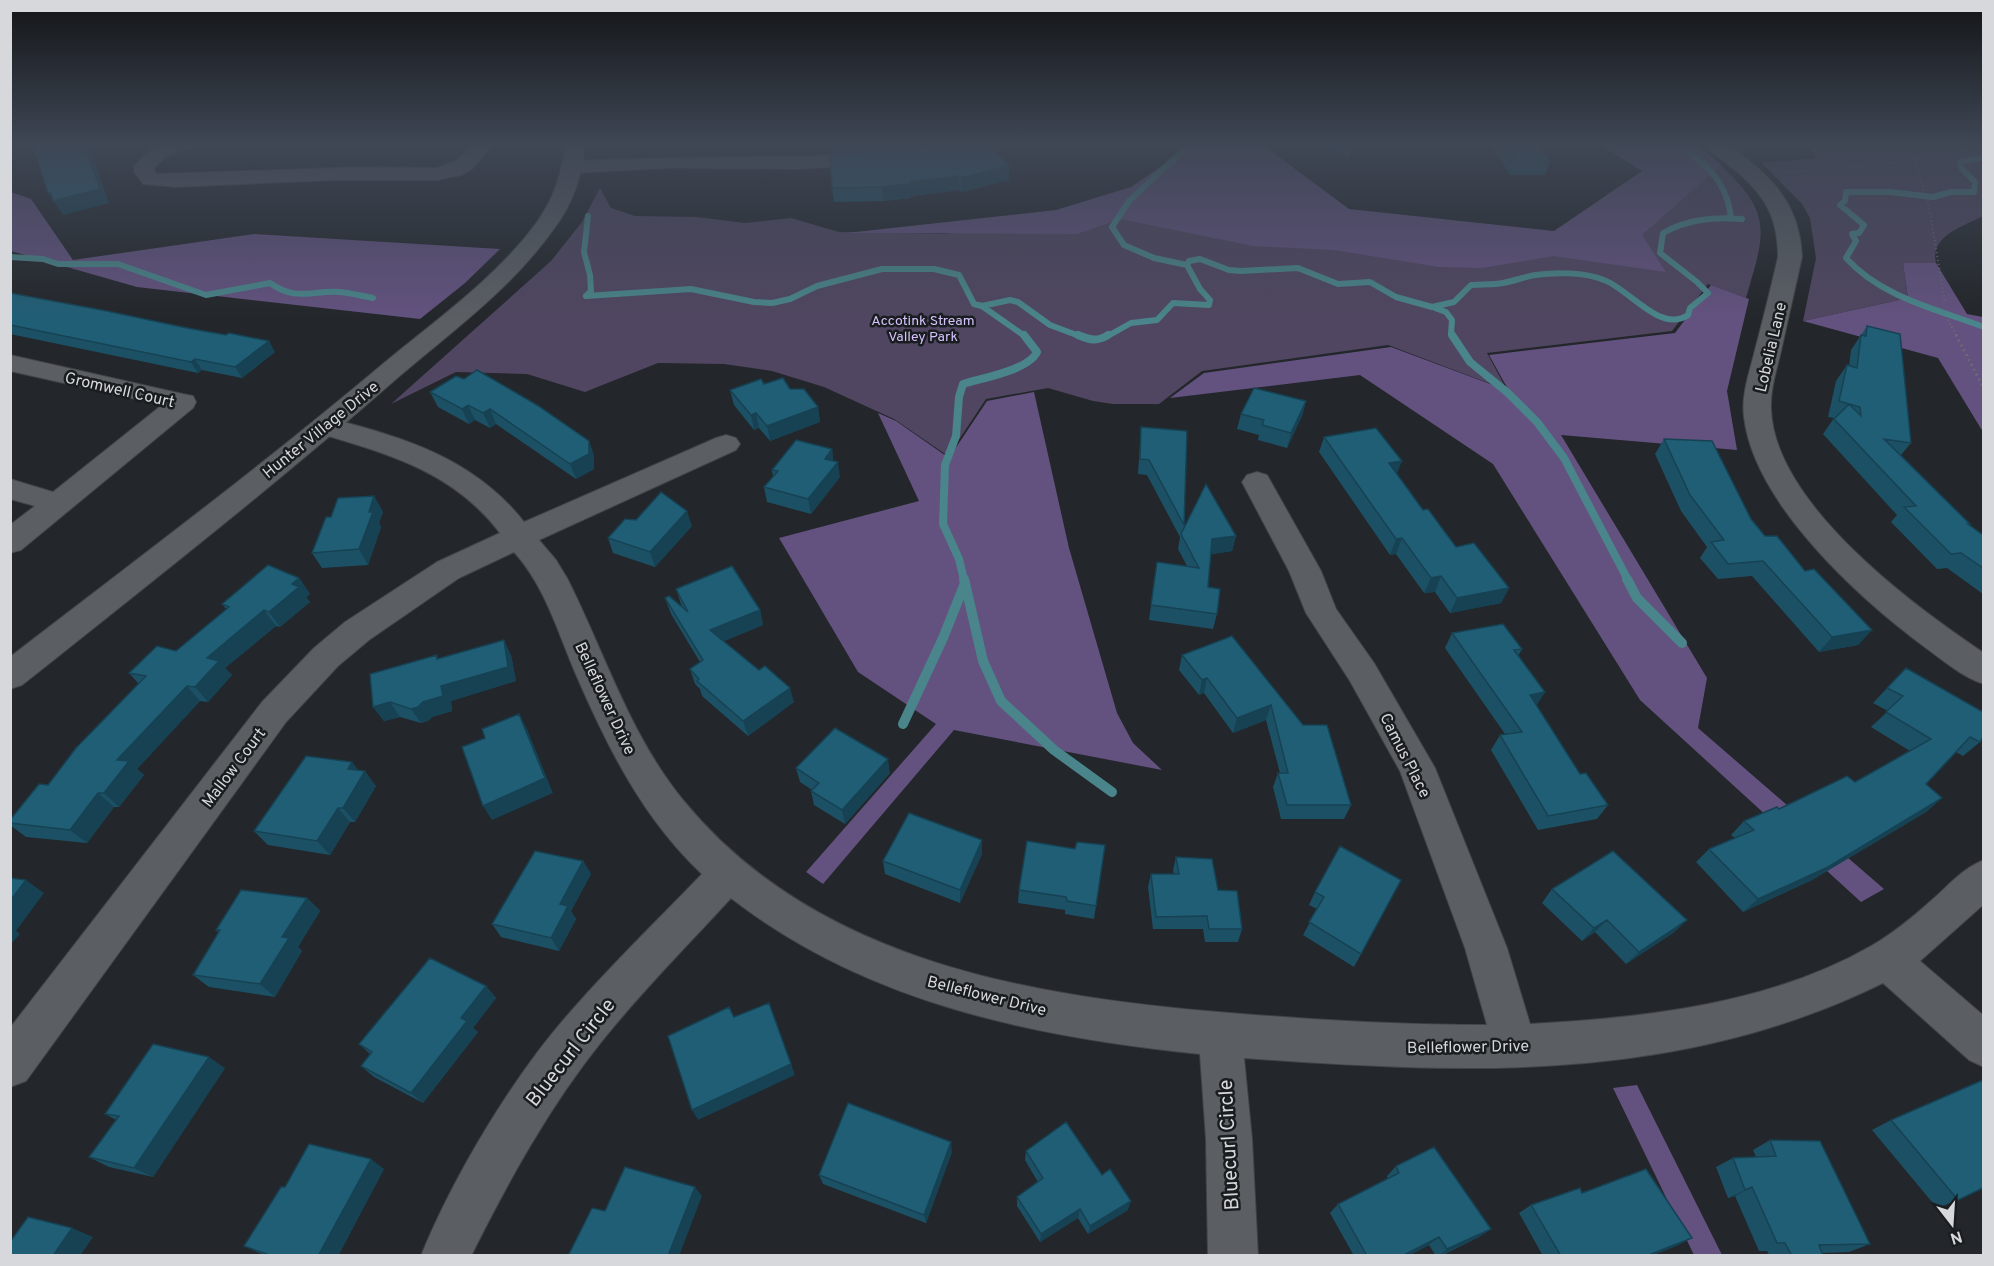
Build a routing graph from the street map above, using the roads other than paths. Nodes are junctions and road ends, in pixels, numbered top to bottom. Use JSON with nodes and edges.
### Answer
{"nodes":[{"id":1,"x":561,"y":201,"type":"edge"},
{"id":2,"x":1776,"y":201,"type":"edge"},
{"id":3,"x":10,"y":363,"type":"edge"},
{"id":4,"x":325,"y":426,"type":"junction"},
{"id":5,"x":726,"y":444,"type":"dead end"},
{"id":6,"x":1257,"y":482,"type":"dead end"},
{"id":7,"x":10,"y":489,"type":"edge"},
{"id":8,"x":58,"y":503,"type":"junction"},
{"id":9,"x":519,"y":537,"type":"junction"},
{"id":10,"x":10,"y":542,"type":"edge"},
{"id":11,"x":1983,"y":671,"type":"edge"},
{"id":12,"x":10,"y":676,"type":"edge"},
{"id":13,"x":729,"y":873,"type":"junction"},
{"id":14,"x":1983,"y":878,"type":"edge"},
{"id":15,"x":1887,"y":959,"type":"junction"},
{"id":16,"x":1221,"y":1034,"type":"junction"},
{"id":17,"x":1983,"y":1045,"type":"edge"},
{"id":18,"x":1515,"y":1046,"type":"junction"},
{"id":19,"x":10,"y":1065,"type":"edge"},
{"id":20,"x":445,"y":1256,"type":"edge"},
{"id":21,"x":1233,"y":1256,"type":"edge"}],
"edges":[{"from":1,"to":4,"type":"street","name":"Hunter Village Drive"},
{"from":2,"to":11,"type":"street","name":"Lobelia Lane"},
{"from":3,"to":8,"type":"street","name":"Gromwell Court"},
{"from":4,"to":9,"type":"street","name":"Belleflower Drive"},
{"from":4,"to":12,"type":"street","name":"Hunter Village Drive"},
{"from":5,"to":9,"type":"street","name":"Mallow Court"},
{"from":6,"to":18,"type":"street","name":"Camus Place"},
{"from":7,"to":8,"type":"street"},
{"from":8,"to":10,"type":"street","name":"Gromwell Court"},
{"from":9,"to":13,"type":"street","name":"Belleflower Drive"},
{"from":9,"to":19,"type":"street","name":"Mallow Court"},
{"from":13,"to":16,"type":"street","name":"Belleflower Drive"},
{"from":13,"to":20,"type":"street","name":"Bluecurl Circle"},
{"from":14,"to":15,"type":"street","name":"Belleflower Drive"},
{"from":15,"to":17,"type":"street"},
{"from":15,"to":18,"type":"street","name":"Belleflower Drive"},
{"from":16,"to":18,"type":"street","name":"Belleflower Drive"},
{"from":16,"to":21,"type":"street","name":"Bluecurl Circle"}]}
